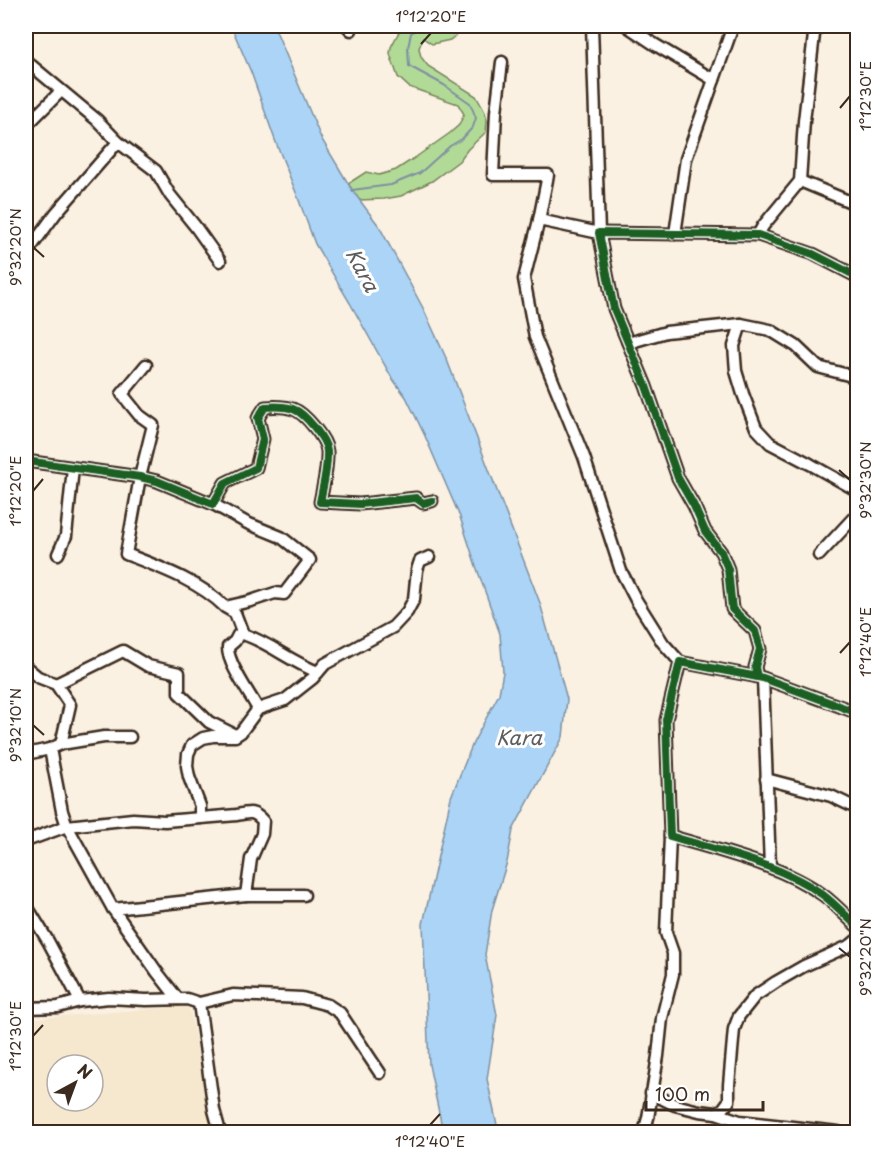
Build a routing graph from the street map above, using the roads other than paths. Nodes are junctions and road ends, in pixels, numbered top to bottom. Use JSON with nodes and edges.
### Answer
{"nodes":[{"id":1,"x":592,"y":26,"type":"edge"},
{"id":2,"x":627,"y":26,"type":"edge"},
{"id":3,"x":733,"y":26,"type":"edge"},
{"id":4,"x":815,"y":26,"type":"edge"},
{"id":5,"x":26,"y":61,"type":"edge"},
{"id":6,"x":502,"y":62,"type":"dead end"},
{"id":7,"x":714,"y":80,"type":"junction"},
{"id":8,"x":61,"y":91,"type":"junction"},
{"id":9,"x":26,"y":126,"type":"edge"},
{"id":10,"x":118,"y":142,"type":"junction"},
{"id":11,"x":800,"y":181,"type":"junction"},
{"id":12,"x":858,"y":205,"type":"edge"},
{"id":13,"x":538,"y":220,"type":"junction"},
{"id":14,"x":599,"y":233,"type":"junction"},
{"id":15,"x":675,"y":234,"type":"junction"},
{"id":16,"x":758,"y":236,"type":"junction"},
{"id":17,"x":26,"y":254,"type":"edge"},
{"id":18,"x":220,"y":261,"type":"dead end"},
{"id":19,"x":858,"y":277,"type":"edge"},
{"id":20,"x":741,"y":324,"type":"junction"},
{"id":21,"x":628,"y":343,"type":"junction"},
{"id":22,"x":146,"y":365,"type":"dead end"},
{"id":23,"x":858,"y":378,"type":"edge"},
{"id":24,"x":26,"y":464,"type":"edge"},
{"id":25,"x":73,"y":468,"type":"junction"},
{"id":26,"x":140,"y":477,"type":"junction"},
{"id":27,"x":858,"y":491,"type":"edge"},
{"id":28,"x":432,"y":501,"type":"dead end"},
{"id":29,"x":213,"y":504,"type":"junction"},
{"id":30,"x":858,"y":513,"type":"edge"},
{"id":31,"x":58,"y":554,"type":"dead end"},
{"id":32,"x":819,"y":555,"type":"dead end"},
{"id":33,"x":429,"y":557,"type":"dead end"},
{"id":34,"x":225,"y":607,"type":"junction"},
{"id":35,"x":243,"y":634,"type":"junction"},
{"id":36,"x":680,"y":662,"type":"junction"},
{"id":37,"x":26,"y":667,"type":"edge"},
{"id":38,"x":318,"y":672,"type":"junction"},
{"id":39,"x":760,"y":678,"type":"junction"},
{"id":40,"x":56,"y":684,"type":"junction"},
{"id":41,"x":258,"y":709,"type":"junction"},
{"id":42,"x":858,"y":713,"type":"edge"},
{"id":43,"x":236,"y":736,"type":"junction"},
{"id":44,"x":130,"y":737,"type":"dead end"},
{"id":45,"x":61,"y":744,"type":"junction"},
{"id":46,"x":50,"y":749,"type":"junction"},
{"id":47,"x":26,"y":754,"type":"edge"},
{"id":48,"x":766,"y":779,"type":"junction"},
{"id":49,"x":858,"y":808,"type":"edge"},
{"id":50,"x":200,"y":818,"type":"junction"},
{"id":51,"x":67,"y":826,"type":"junction"},
{"id":52,"x":670,"y":836,"type":"junction"},
{"id":53,"x":26,"y":841,"type":"edge"},
{"id":54,"x":770,"y":867,"type":"junction"},
{"id":55,"x":246,"y":895,"type":"junction"},
{"id":56,"x":304,"y":896,"type":"dead end"},
{"id":57,"x":26,"y":905,"type":"edge"},
{"id":58,"x":113,"y":909,"type":"junction"},
{"id":59,"x":858,"y":927,"type":"edge"},
{"id":60,"x":858,"y":939,"type":"edge"},
{"id":61,"x":178,"y":999,"type":"junction"},
{"id":62,"x":80,"y":1001,"type":"junction"},
{"id":63,"x":199,"y":1003,"type":"junction"},
{"id":64,"x":26,"y":1008,"type":"edge"},
{"id":65,"x":380,"y":1073,"type":"dead end"},
{"id":66,"x":651,"y":1093,"type":"junction"},
{"id":67,"x":716,"y":1113,"type":"junction"},
{"id":68,"x":220,"y":1132,"type":"edge"},
{"id":69,"x":644,"y":1132,"type":"edge"},
{"id":70,"x":838,"y":1132,"type":"edge"}],
"edges":[{"from":1,"to":14,"type":"street"},
{"from":2,"to":7,"type":"street"},
{"from":3,"to":7,"type":"street"},
{"from":4,"to":11,"type":"street"},
{"from":5,"to":8,"type":"street"},
{"from":6,"to":13,"type":"street"},
{"from":7,"to":15,"type":"street"},
{"from":8,"to":9,"type":"street"},
{"from":8,"to":10,"type":"street"},
{"from":10,"to":17,"type":"street"},
{"from":10,"to":18,"type":"street"},
{"from":11,"to":12,"type":"street"},
{"from":11,"to":16,"type":"street"},
{"from":13,"to":14,"type":"street"},
{"from":13,"to":36,"type":"street"},
{"from":14,"to":15,"type":"street"},
{"from":14,"to":21,"type":"street"},
{"from":15,"to":16,"type":"street"},
{"from":16,"to":19,"type":"street"},
{"from":20,"to":21,"type":"street"},
{"from":20,"to":23,"type":"street"},
{"from":20,"to":27,"type":"street"},
{"from":21,"to":39,"type":"street"},
{"from":22,"to":26,"type":"street"},
{"from":24,"to":25,"type":"street"},
{"from":25,"to":26,"type":"street"},
{"from":25,"to":31,"type":"street"},
{"from":26,"to":29,"type":"street"},
{"from":26,"to":34,"type":"street"},
{"from":28,"to":29,"type":"street"},
{"from":29,"to":34,"type":"street"},
{"from":30,"to":32,"type":"street"},
{"from":33,"to":38,"type":"street"},
{"from":34,"to":35,"type":"street"},
{"from":35,"to":38,"type":"street"},
{"from":35,"to":41,"type":"street"},
{"from":36,"to":39,"type":"street"},
{"from":36,"to":52,"type":"street"},
{"from":37,"to":40,"type":"street"},
{"from":38,"to":41,"type":"street"},
{"from":39,"to":42,"type":"street"},
{"from":39,"to":48,"type":"street"},
{"from":40,"to":43,"type":"street"},
{"from":40,"to":45,"type":"street"},
{"from":41,"to":43,"type":"street"},
{"from":43,"to":50,"type":"street"},
{"from":44,"to":45,"type":"street"},
{"from":45,"to":46,"type":"street"},
{"from":46,"to":47,"type":"street"},
{"from":46,"to":51,"type":"street"},
{"from":48,"to":49,"type":"street"},
{"from":48,"to":54,"type":"street"},
{"from":50,"to":51,"type":"street"},
{"from":50,"to":55,"type":"street"},
{"from":51,"to":53,"type":"street"},
{"from":51,"to":58,"type":"street"},
{"from":52,"to":54,"type":"street"},
{"from":52,"to":66,"type":"street"},
{"from":54,"to":59,"type":"street"},
{"from":55,"to":56,"type":"street"},
{"from":55,"to":58,"type":"street"},
{"from":57,"to":62,"type":"street"},
{"from":58,"to":61,"type":"street"},
{"from":60,"to":67,"type":"street"},
{"from":61,"to":62,"type":"street"},
{"from":61,"to":63,"type":"street"},
{"from":62,"to":64,"type":"street"},
{"from":63,"to":65,"type":"street"},
{"from":63,"to":68,"type":"street"},
{"from":66,"to":67,"type":"street"},
{"from":66,"to":69,"type":"street"},
{"from":67,"to":70,"type":"street"}]}
